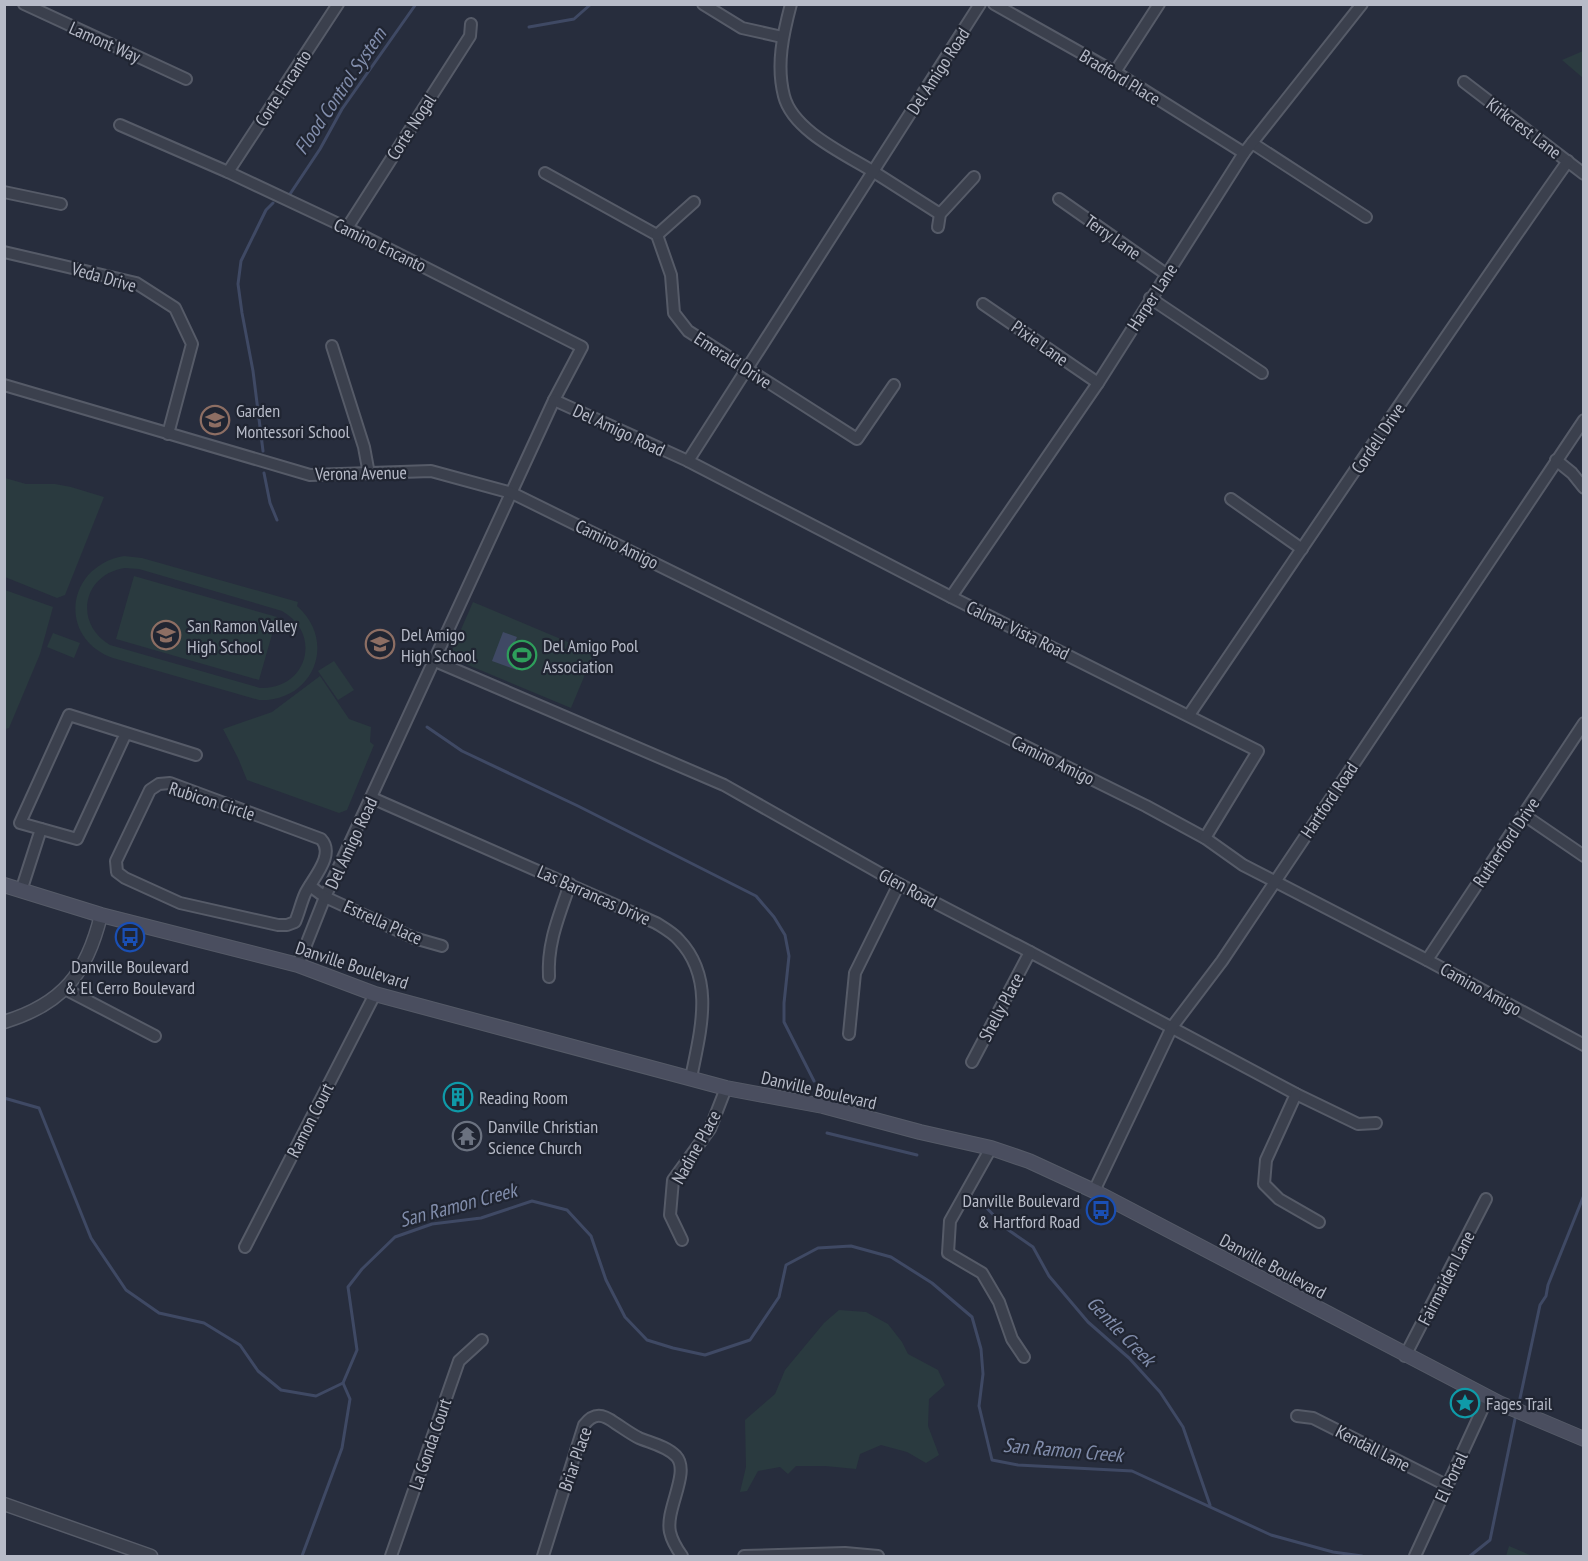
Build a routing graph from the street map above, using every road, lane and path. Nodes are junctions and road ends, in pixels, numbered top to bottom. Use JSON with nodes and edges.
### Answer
{"nodes":[{"id":1,"x":24,"y":4,"type":"edge"},
{"id":2,"x":338,"y":4,"type":"edge"},
{"id":3,"x":703,"y":4,"type":"edge"},
{"id":4,"x":791,"y":4,"type":"edge"},
{"id":5,"x":980,"y":4,"type":"edge"},
{"id":6,"x":994,"y":4,"type":"edge"},
{"id":7,"x":1159,"y":4,"type":"edge"},
{"id":8,"x":1362,"y":4,"type":"edge"},
{"id":9,"x":471,"y":24,"type":"dead end"},
{"id":10,"x":782,"y":37,"type":"junction"},
{"id":11,"x":1114,"y":72,"type":"junction"},
{"id":12,"x":186,"y":79,"type":"dead end"},
{"id":13,"x":1464,"y":82,"type":"dead end"},
{"id":14,"x":120,"y":125,"type":"dead end"},
{"id":15,"x":1252,"y":143,"type":"junction"},
{"id":16,"x":1244,"y":153,"type":"junction"},
{"id":17,"x":1568,"y":161,"type":"junction"},
{"id":18,"x":228,"y":172,"type":"junction"},
{"id":19,"x":873,"y":172,"type":"junction"},
{"id":20,"x":545,"y":173,"type":"dead end"},
{"id":21,"x":1584,"y":174,"type":"edge"},
{"id":22,"x":974,"y":177,"type":"dead end"},
{"id":23,"x":4,"y":192,"type":"edge"},
{"id":24,"x":1059,"y":200,"type":"dead end"},
{"id":25,"x":694,"y":202,"type":"dead end"},
{"id":26,"x":61,"y":204,"type":"dead end"},
{"id":27,"x":940,"y":214,"type":"junction"},
{"id":28,"x":1366,"y":217,"type":"dead end"},
{"id":29,"x":938,"y":227,"type":"dead end"},
{"id":30,"x":347,"y":228,"type":"junction"},
{"id":31,"x":657,"y":235,"type":"junction"},
{"id":32,"x":4,"y":252,"type":"edge"},
{"id":33,"x":1166,"y":274,"type":"junction"},
{"id":34,"x":1150,"y":298,"type":"junction"},
{"id":35,"x":983,"y":304,"type":"dead end"},
{"id":36,"x":332,"y":346,"type":"dead end"},
{"id":37,"x":747,"y":370,"type":"junction"},
{"id":38,"x":1262,"y":373,"type":"dead end"},
{"id":39,"x":1098,"y":383,"type":"junction"},
{"id":40,"x":4,"y":385,"type":"edge"},
{"id":41,"x":894,"y":385,"type":"dead end"},
{"id":42,"x":555,"y":400,"type":"junction"},
{"id":43,"x":1584,"y":420,"type":"edge"},
{"id":44,"x":168,"y":434,"type":"junction"},
{"id":45,"x":1556,"y":460,"type":"junction"},
{"id":46,"x":688,"y":462,"type":"junction"},
{"id":47,"x":369,"y":474,"type":"junction"},
{"id":48,"x":1584,"y":488,"type":"edge"},
{"id":49,"x":512,"y":493,"type":"junction"},
{"id":50,"x":1231,"y":499,"type":"dead end"},
{"id":51,"x":1302,"y":549,"type":"junction"},
{"id":52,"x":951,"y":597,"type":"junction"},
{"id":53,"x":435,"y":661,"type":"junction"},
{"id":54,"x":1189,"y":715,"type":"junction"},
{"id":55,"x":1584,"y":723,"type":"edge"},
{"id":56,"x":126,"y":733,"type":"junction"},
{"id":57,"x":196,"y":755,"type":"dead end"},
{"id":58,"x":372,"y":798,"type":"junction"},
{"id":59,"x":1524,"y":815,"type":"junction"},
{"id":60,"x":40,"y":829,"type":"junction"},
{"id":61,"x":1204,"y":838,"type":"junction"},
{"id":62,"x":1584,"y":856,"type":"edge"},
{"id":63,"x":1274,"y":882,"type":"junction"},
{"id":64,"x":570,"y":884,"type":"junction"},
{"id":65,"x":899,"y":884,"type":"junction"},
{"id":66,"x":4,"y":885,"type":"edge"},
{"id":67,"x":310,"y":886,"type":"junction"},
{"id":68,"x":21,"y":891,"type":"junction"},
{"id":69,"x":325,"y":897,"type":"junction"},
{"id":70,"x":101,"y":915,"type":"junction"},
{"id":71,"x":441,"y":946,"type":"dead end"},
{"id":72,"x":1030,"y":952,"type":"junction"},
{"id":73,"x":1427,"y":960,"type":"junction"},
{"id":74,"x":298,"y":965,"type":"junction"},
{"id":75,"x":549,"y":977,"type":"dead end"},
{"id":76,"x":65,"y":989,"type":"junction"},
{"id":77,"x":375,"y":994,"type":"junction"},
{"id":78,"x":4,"y":1022,"type":"edge"},
{"id":79,"x":1172,"y":1027,"type":"junction"},
{"id":80,"x":849,"y":1034,"type":"dead end"},
{"id":81,"x":155,"y":1036,"type":"dead end"},
{"id":82,"x":1584,"y":1045,"type":"edge"},
{"id":83,"x":972,"y":1062,"type":"dead end"},
{"id":84,"x":691,"y":1078,"type":"junction"},
{"id":85,"x":726,"y":1088,"type":"junction"},
{"id":86,"x":1296,"y":1094,"type":"junction"},
{"id":87,"x":1376,"y":1123,"type":"dead end"},
{"id":88,"x":991,"y":1148,"type":"junction"},
{"id":89,"x":1094,"y":1191,"type":"junction"},
{"id":90,"x":1486,"y":1199,"type":"dead end"},
{"id":91,"x":1319,"y":1222,"type":"dead end"},
{"id":92,"x":682,"y":1240,"type":"dead end"},
{"id":93,"x":245,"y":1247,"type":"dead end"},
{"id":94,"x":482,"y":1340,"type":"dead end"},
{"id":95,"x":1406,"y":1356,"type":"junction"},
{"id":96,"x":1024,"y":1357,"type":"dead end"},
{"id":97,"x":1488,"y":1397,"type":"junction"},
{"id":98,"x":1297,"y":1416,"type":"dead end"},
{"id":99,"x":1584,"y":1439,"type":"edge"},
{"id":100,"x":1448,"y":1486,"type":"junction"},
{"id":101,"x":4,"y":1504,"type":"edge"},
{"id":102,"x":151,"y":1557,"type":"edge"},
{"id":103,"x":392,"y":1557,"type":"edge"},
{"id":104,"x":543,"y":1557,"type":"edge"},
{"id":105,"x":682,"y":1557,"type":"edge"},
{"id":106,"x":744,"y":1557,"type":"edge"},
{"id":107,"x":878,"y":1557,"type":"edge"},
{"id":108,"x":1415,"y":1557,"type":"edge"}],
"edges":[{"from":1,"to":12,"type":"street","name":"Lamont Way"},
{"from":2,"to":18,"type":"street","name":"Corte Encanto"},
{"from":3,"to":10,"type":"street"},
{"from":4,"to":10,"type":"street"},
{"from":5,"to":19,"type":"street","name":"Del Amigo Road"},
{"from":6,"to":11,"type":"street","name":"Bradford Place"},
{"from":7,"to":11,"type":"street"},
{"from":8,"to":15,"type":"street","name":"Harper Lane"},
{"from":9,"to":30,"type":"street","name":"Corte Nogal"},
{"from":10,"to":19,"type":"street"},
{"from":11,"to":16,"type":"street","name":"Bradford Place"},
{"from":13,"to":17,"type":"street","name":"Kirkcrest Lane"},
{"from":14,"to":18,"type":"street","name":"Camino Encanto"},
{"from":15,"to":16,"type":"street","name":"Harper Lane"},
{"from":15,"to":28,"type":"street"},
{"from":16,"to":33,"type":"street","name":"Harper Lane"},
{"from":17,"to":21,"type":"street","name":"Kirkcrest Lane"},
{"from":17,"to":51,"type":"street","name":"Cordell Drive"},
{"from":18,"to":30,"type":"street","name":"Camino Encanto"},
{"from":19,"to":27,"type":"street"},
{"from":19,"to":37,"type":"street","name":"Del Amigo Road"},
{"from":20,"to":31,"type":"street"},
{"from":22,"to":27,"type":"street"},
{"from":23,"to":26,"type":"street"},
{"from":24,"to":33,"type":"street","name":"Terry Lane"},
{"from":25,"to":31,"type":"street"},
{"from":27,"to":29,"type":"street"},
{"from":30,"to":42,"type":"street","name":"Camino Encanto"},
{"from":31,"to":37,"type":"street","name":"Emerald Drive"},
{"from":32,"to":44,"type":"street","name":"Veda Drive"},
{"from":33,"to":34,"type":"street","name":"Harper Lane"},
{"from":34,"to":38,"type":"street"},
{"from":34,"to":39,"type":"street","name":"Harper Lane"},
{"from":35,"to":39,"type":"street","name":"Pixie Lane"},
{"from":36,"to":47,"type":"street"},
{"from":37,"to":41,"type":"street","name":"Emerald Drive"},
{"from":37,"to":46,"type":"street","name":"Del Amigo Road"},
{"from":39,"to":52,"type":"street","name":"Harper Lane"},
{"from":40,"to":44,"type":"street","name":"Verona Avenue"},
{"from":42,"to":46,"type":"street","name":"Del Amigo Road"},
{"from":42,"to":49,"type":"street","name":"Del Amigo Road"},
{"from":43,"to":45,"type":"street","name":"Hartford Road"},
{"from":44,"to":47,"type":"street","name":"Verona Avenue"},
{"from":45,"to":48,"type":"street"},
{"from":45,"to":63,"type":"street","name":"Hartford Road"},
{"from":46,"to":52,"type":"street","name":"Calmar Vista Road"},
{"from":47,"to":49,"type":"street","name":"Verona Avenue"},
{"from":49,"to":53,"type":"street","name":"Del Amigo Road"},
{"from":49,"to":61,"type":"street","name":"Camino Amigo"},
{"from":50,"to":51,"type":"street"},
{"from":51,"to":54,"type":"street","name":"Cordell Drive"},
{"from":52,"to":54,"type":"street","name":"Calmar Vista Road"},
{"from":53,"to":58,"type":"street","name":"Del Amigo Road"},
{"from":53,"to":65,"type":"street","name":"Glen Road"},
{"from":54,"to":61,"type":"street","name":"Calmar Vista Road"},
{"from":55,"to":59,"type":"street","name":"Rutherford Drive"},
{"from":56,"to":57,"type":"street"},
{"from":56,"to":60,"type":"street"},
{"from":56,"to":60,"type":"street"},
{"from":58,"to":64,"type":"street","name":"Las Barrancas Drive"},
{"from":58,"to":69,"type":"street","name":"Del Amigo Road"},
{"from":59,"to":62,"type":"street"},
{"from":59,"to":73,"type":"street","name":"Rutherford Drive"},
{"from":60,"to":68,"type":"street"},
{"from":61,"to":63,"type":"street","name":"Camino Amigo"},
{"from":63,"to":73,"type":"street","name":"Camino Amigo"},
{"from":63,"to":79,"type":"street","name":"Hartford Road"},
{"from":64,"to":75,"type":"street"},
{"from":64,"to":84,"type":"street","name":"Las Barrancas Drive"},
{"from":65,"to":72,"type":"street","name":"Glen Road"},
{"from":65,"to":80,"type":"street"},
{"from":66,"to":68,"type":"main road","name":"Danville Boulevard"},
{"from":67,"to":67,"type":"street","name":"Rubicon Circle"},
{"from":67,"to":69,"type":"street"},
{"from":68,"to":70,"type":"main road","name":"Danville Boulevard"},
{"from":69,"to":71,"type":"street","name":"Estrella Place"},
{"from":69,"to":74,"type":"street","name":"Del Amigo Road"},
{"from":70,"to":74,"type":"main road","name":"Danville Boulevard"},
{"from":70,"to":76,"type":"street"},
{"from":72,"to":79,"type":"street","name":"Glen Road"},
{"from":72,"to":83,"type":"street","name":"Shelly Place"},
{"from":73,"to":82,"type":"street","name":"Camino Amigo"},
{"from":74,"to":77,"type":"main road","name":"Danville Boulevard"},
{"from":76,"to":78,"type":"street"},
{"from":76,"to":81,"type":"street"},
{"from":77,"to":84,"type":"main road","name":"Danville Boulevard"},
{"from":77,"to":93,"type":"street","name":"Ramon Court"},
{"from":79,"to":86,"type":"street","name":"Glen Road"},
{"from":79,"to":89,"type":"street","name":"Hartford Road"},
{"from":84,"to":85,"type":"main road","name":"Danville Boulevard"},
{"from":85,"to":88,"type":"main road","name":"Danville Boulevard"},
{"from":85,"to":92,"type":"street","name":"Nadine Place"},
{"from":86,"to":87,"type":"street","name":"Glen Road"},
{"from":86,"to":91,"type":"street"},
{"from":88,"to":89,"type":"main road","name":"Danville Boulevard"},
{"from":88,"to":96,"type":"street"},
{"from":89,"to":95,"type":"main road","name":"Danville Boulevard"},
{"from":90,"to":95,"type":"street","name":"Fairmaiden Lane"},
{"from":94,"to":103,"type":"street","name":"La Gonda Court"},
{"from":95,"to":97,"type":"main road","name":"Danville Boulevard"},
{"from":97,"to":99,"type":"main road","name":"Danville Boulevard"},
{"from":97,"to":100,"type":"street","name":"El Portal"},
{"from":98,"to":100,"type":"street","name":"Kendall Lane"},
{"from":100,"to":108,"type":"street","name":"El Portal"},
{"from":101,"to":102,"type":"street"},
{"from":104,"to":105,"type":"street","name":"Briar Place"},
{"from":106,"to":107,"type":"street"}]}
